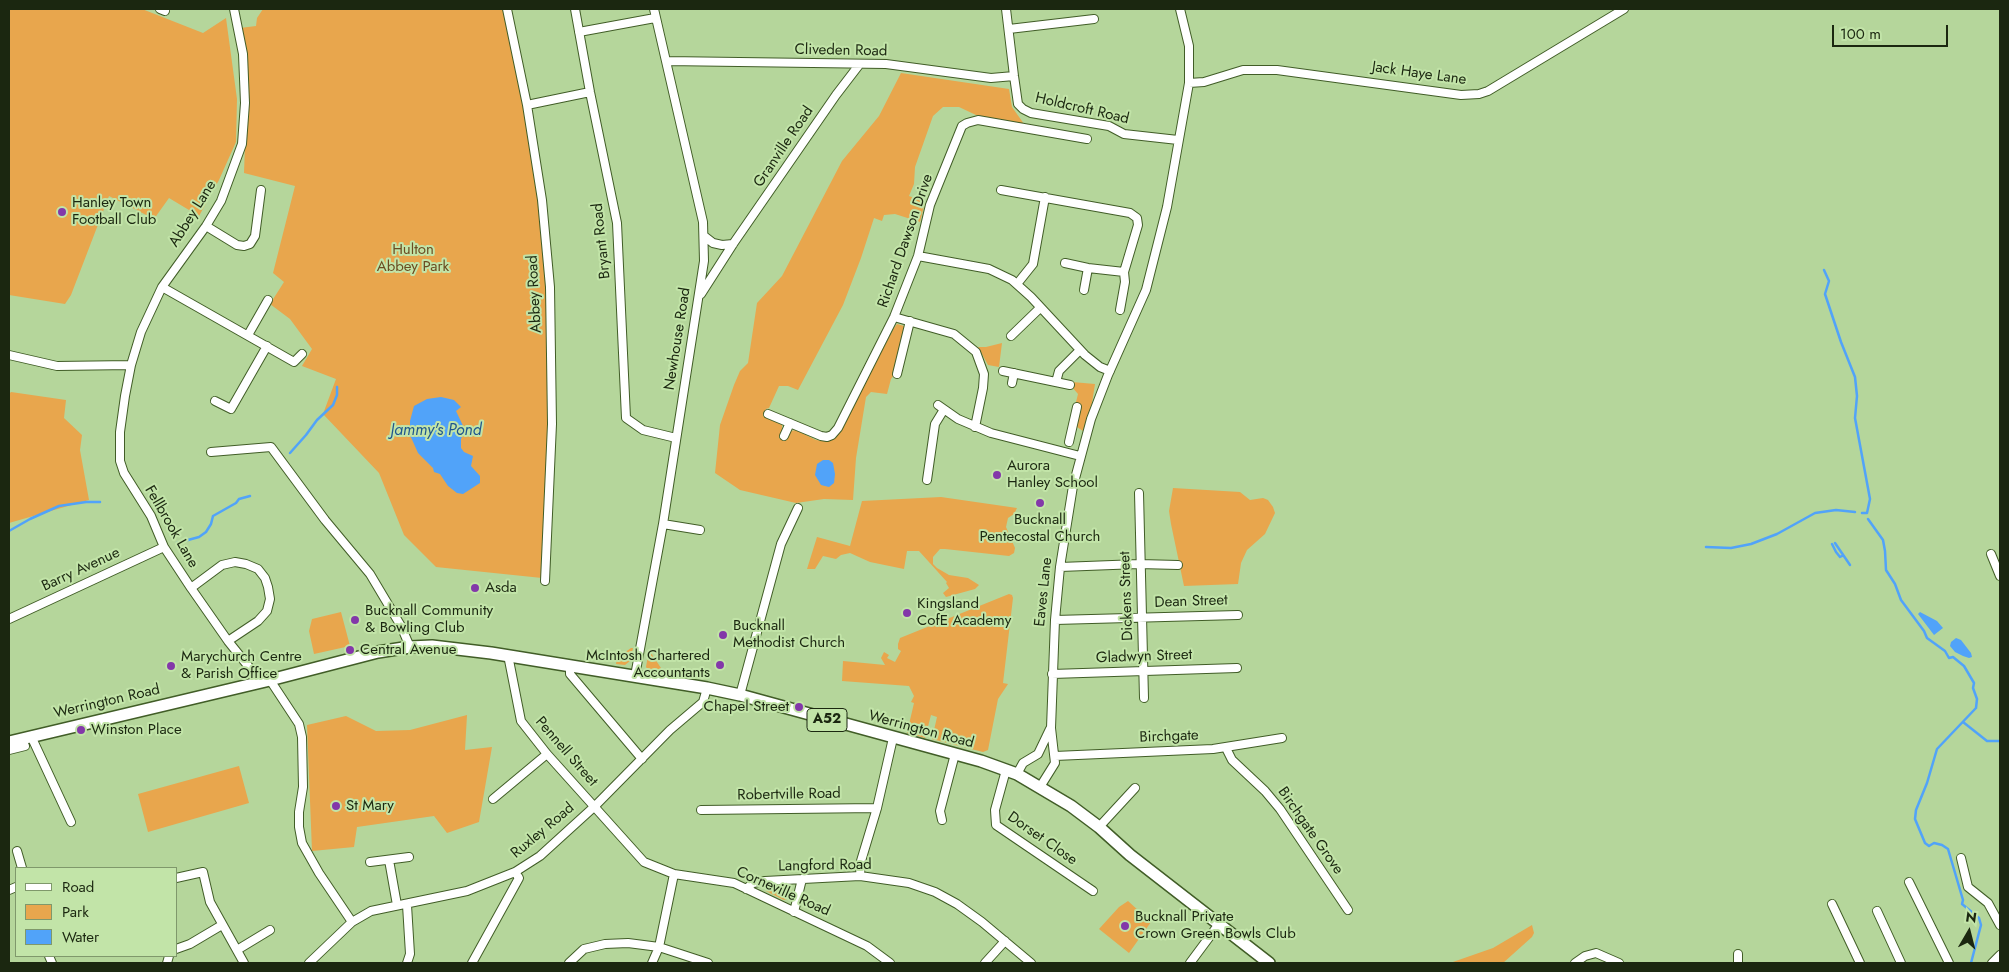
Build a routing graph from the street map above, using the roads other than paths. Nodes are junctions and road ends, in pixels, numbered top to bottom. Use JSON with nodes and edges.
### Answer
{"nodes":[{"id":1,"x":234,"y":9,"type":"edge"},
{"id":2,"x":507,"y":9,"type":"edge"},
{"id":3,"x":575,"y":9,"type":"edge"},
{"id":4,"x":654,"y":9,"type":"edge"},
{"id":5,"x":1006,"y":9,"type":"edge"},
{"id":6,"x":1180,"y":9,"type":"edge"},
{"id":7,"x":1624,"y":9,"type":"edge"},
{"id":8,"x":655,"y":18,"type":"junction"},
{"id":9,"x":1094,"y":19,"type":"dead end"},
{"id":10,"x":1009,"y":29,"type":"junction"},
{"id":11,"x":579,"y":32,"type":"junction"},
{"id":12,"x":666,"y":61,"type":"junction"},
{"id":13,"x":859,"y":65,"type":"junction"},
{"id":14,"x":1014,"y":76,"type":"junction"},
{"id":15,"x":1189,"y":83,"type":"junction"},
{"id":16,"x":590,"y":92,"type":"junction"},
{"id":17,"x":527,"y":105,"type":"junction"},
{"id":18,"x":1087,"y":139,"type":"dead end"},
{"id":19,"x":1178,"y":140,"type":"junction"},
{"id":20,"x":261,"y":190,"type":"dead end"},
{"id":21,"x":1001,"y":190,"type":"dead end"},
{"id":22,"x":1045,"y":197,"type":"junction"},
{"id":23,"x":206,"y":226,"type":"junction"},
{"id":24,"x":704,"y":236,"type":"junction"},
{"id":25,"x":733,"y":244,"type":"junction"},
{"id":26,"x":918,"y":256,"type":"junction"},
{"id":27,"x":1064,"y":263,"type":"dead end"},
{"id":28,"x":1088,"y":268,"type":"junction"},
{"id":29,"x":1124,"y":272,"type":"junction"},
{"id":30,"x":1017,"y":284,"type":"junction"},
{"id":31,"x":162,"y":287,"type":"junction"},
{"id":32,"x":1084,"y":290,"type":"dead end"},
{"id":33,"x":700,"y":295,"type":"junction"},
{"id":34,"x":268,"y":300,"type":"dead end"},
{"id":35,"x":1040,"y":308,"type":"junction"},
{"id":36,"x":1120,"y":310,"type":"dead end"},
{"id":37,"x":894,"y":317,"type":"junction"},
{"id":38,"x":910,"y":321,"type":"junction"},
{"id":39,"x":248,"y":335,"type":"junction"},
{"id":40,"x":1011,"y":336,"type":"dead end"},
{"id":41,"x":267,"y":346,"type":"junction"},
{"id":42,"x":1080,"y":350,"type":"junction"},
{"id":43,"x":302,"y":354,"type":"dead end"},
{"id":44,"x":9,"y":355,"type":"edge"},
{"id":45,"x":131,"y":365,"type":"junction"},
{"id":46,"x":1003,"y":371,"type":"dead end"},
{"id":47,"x":1014,"y":373,"type":"junction"},
{"id":48,"x":1109,"y":373,"type":"junction"},
{"id":49,"x":898,"y":374,"type":"dead end"},
{"id":50,"x":1056,"y":382,"type":"junction"},
{"id":51,"x":1012,"y":383,"type":"dead end"},
{"id":52,"x":1070,"y":385,"type":"dead end"},
{"id":53,"x":215,"y":401,"type":"dead end"},
{"id":54,"x":1077,"y":407,"type":"dead end"},
{"id":55,"x":768,"y":414,"type":"dead end"},
{"id":56,"x":790,"y":423,"type":"junction"},
{"id":57,"x":975,"y":427,"type":"junction"},
{"id":58,"x":1072,"y":432,"type":"junction"},
{"id":59,"x":784,"y":436,"type":"dead end"},
{"id":60,"x":1086,"y":436,"type":"junction"},
{"id":61,"x":676,"y":438,"type":"junction"},
{"id":62,"x":1070,"y":442,"type":"dead end"},
{"id":63,"x":211,"y":452,"type":"dead end"},
{"id":64,"x":1080,"y":456,"type":"junction"},
{"id":65,"x":926,"y":480,"type":"dead end"},
{"id":66,"x":1139,"y":492,"type":"dead end"},
{"id":67,"x":798,"y":508,"type":"dead end"},
{"id":68,"x":664,"y":524,"type":"junction"},
{"id":69,"x":700,"y":530,"type":"dead end"},
{"id":70,"x":164,"y":546,"type":"junction"},
{"id":71,"x":1991,"y":554,"type":"dead end"},
{"id":72,"x":1139,"y":564,"type":"junction"},
{"id":73,"x":1178,"y":565,"type":"dead end"},
{"id":74,"x":1060,"y":567,"type":"junction"},
{"id":75,"x":2000,"y":576,"type":"edge"},
{"id":76,"x":545,"y":581,"type":"dead end"},
{"id":77,"x":190,"y":588,"type":"junction"},
{"id":78,"x":1238,"y":615,"type":"dead end"},
{"id":79,"x":1142,"y":618,"type":"junction"},
{"id":80,"x":9,"y":619,"type":"edge"},
{"id":81,"x":1054,"y":620,"type":"junction"},
{"id":82,"x":228,"y":641,"type":"junction"},
{"id":83,"x":410,"y":647,"type":"junction"},
{"id":84,"x":508,"y":655,"type":"junction"},
{"id":85,"x":570,"y":665,"type":"junction"},
{"id":86,"x":1237,"y":668,"type":"dead end"},
{"id":87,"x":1144,"y":672,"type":"junction"},
{"id":88,"x":1052,"y":674,"type":"junction"},
{"id":89,"x":635,"y":676,"type":"junction"},
{"id":90,"x":266,"y":681,"type":"junction"},
{"id":91,"x":706,"y":688,"type":"junction"},
{"id":92,"x":740,"y":695,"type":"junction"},
{"id":93,"x":1144,"y":698,"type":"dead end"},
{"id":94,"x":1051,"y":728,"type":"junction"},
{"id":95,"x":894,"y":738,"type":"junction"},
{"id":96,"x":1282,"y":738,"type":"dead end"},
{"id":97,"x":28,"y":741,"type":"junction"},
{"id":98,"x":9,"y":742,"type":"edge"},
{"id":99,"x":1226,"y":748,"type":"junction"},
{"id":100,"x":9,"y":750,"type":"edge"},
{"id":101,"x":548,"y":754,"type":"junction"},
{"id":102,"x":955,"y":754,"type":"junction"},
{"id":103,"x":1056,"y":756,"type":"junction"},
{"id":104,"x":642,"y":760,"type":"junction"},
{"id":105,"x":1011,"y":772,"type":"junction"},
{"id":106,"x":1040,"y":787,"type":"junction"},
{"id":107,"x":1135,"y":788,"type":"dead end"},
{"id":108,"x":494,"y":799,"type":"dead end"},
{"id":109,"x":594,"y":806,"type":"junction"},
{"id":110,"x":877,"y":808,"type":"junction"},
{"id":111,"x":701,"y":810,"type":"dead end"},
{"id":112,"x":942,"y":820,"type":"dead end"},
{"id":113,"x":71,"y":822,"type":"dead end"},
{"id":114,"x":1098,"y":827,"type":"junction"},
{"id":115,"x":17,"y":852,"type":"dead end"},
{"id":116,"x":409,"y":857,"type":"dead end"},
{"id":117,"x":1961,"y":858,"type":"dead end"},
{"id":118,"x":389,"y":860,"type":"junction"},
{"id":119,"x":370,"y":862,"type":"dead end"},
{"id":120,"x":202,"y":863,"type":"dead end"},
{"id":121,"x":22,"y":867,"type":"edge"},
{"id":122,"x":203,"y":872,"type":"junction"},
{"id":123,"x":515,"y":872,"type":"junction"},
{"id":124,"x":674,"y":874,"type":"junction"},
{"id":125,"x":860,"y":876,"type":"junction"},
{"id":126,"x":178,"y":878,"type":"edge"},
{"id":127,"x":802,"y":879,"type":"junction"},
{"id":128,"x":1910,"y":882,"type":"dead end"},
{"id":129,"x":746,"y":889,"type":"junction"},
{"id":130,"x":1093,"y":890,"type":"dead end"},
{"id":131,"x":1832,"y":904,"type":"dead end"},
{"id":132,"x":397,"y":905,"type":"junction"},
{"id":133,"x":407,"y":905,"type":"junction"},
{"id":134,"x":1348,"y":910,"type":"dead end"},
{"id":135,"x":1877,"y":911,"type":"dead end"},
{"id":136,"x":794,"y":912,"type":"junction"},
{"id":137,"x":352,"y":922,"type":"junction"},
{"id":138,"x":1219,"y":924,"type":"junction"},
{"id":139,"x":222,"y":925,"type":"junction"},
{"id":140,"x":2000,"y":925,"type":"edge"},
{"id":141,"x":270,"y":930,"type":"dead end"},
{"id":142,"x":1006,"y":941,"type":"junction"},
{"id":143,"x":658,"y":946,"type":"junction"},
{"id":144,"x":178,"y":948,"type":"edge"},
{"id":145,"x":237,"y":950,"type":"junction"},
{"id":146,"x":1738,"y":954,"type":"dead end"},
{"id":147,"x":2000,"y":955,"type":"edge"},
{"id":148,"x":244,"y":963,"type":"edge"},
{"id":149,"x":309,"y":963,"type":"edge"},
{"id":150,"x":407,"y":963,"type":"edge"},
{"id":151,"x":472,"y":963,"type":"edge"},
{"id":152,"x":569,"y":963,"type":"edge"},
{"id":153,"x":652,"y":963,"type":"edge"},
{"id":154,"x":708,"y":963,"type":"edge"},
{"id":155,"x":890,"y":963,"type":"edge"},
{"id":156,"x":985,"y":963,"type":"edge"},
{"id":157,"x":1031,"y":963,"type":"edge"},
{"id":158,"x":1190,"y":963,"type":"edge"},
{"id":159,"x":1269,"y":963,"type":"edge"},
{"id":160,"x":1574,"y":963,"type":"edge"},
{"id":161,"x":1619,"y":963,"type":"edge"},
{"id":162,"x":1738,"y":963,"type":"edge"},
{"id":163,"x":1860,"y":963,"type":"edge"},
{"id":164,"x":1901,"y":963,"type":"edge"},
{"id":165,"x":1949,"y":963,"type":"edge"},
{"id":166,"x":1992,"y":963,"type":"edge"}],
"edges":[{"from":1,"to":23,"type":"street","name":"Abbey Lane"},
{"from":2,"to":17,"type":"street","name":"Abbey Road"},
{"from":3,"to":11,"type":"street","name":"Bryant Road"},
{"from":4,"to":8,"type":"street","name":"Newhouse Road"},
{"from":5,"to":10,"type":"street","name":"Holdcroft Road"},
{"from":6,"to":15,"type":"street","name":"Eaves Lane"},
{"from":7,"to":15,"type":"street","name":"Jack Haye Lane"},
{"from":8,"to":11,"type":"street"},
{"from":8,"to":12,"type":"street","name":"Newhouse Road"},
{"from":9,"to":10,"type":"street"},
{"from":10,"to":14,"type":"street","name":"Holdcroft Road"},
{"from":11,"to":16,"type":"street","name":"Bryant Road"},
{"from":12,"to":13,"type":"street","name":"Cliveden Road"},
{"from":12,"to":24,"type":"street","name":"Newhouse Road"},
{"from":13,"to":14,"type":"street","name":"Cliveden Road"},
{"from":13,"to":25,"type":"street","name":"Granville Road"},
{"from":14,"to":19,"type":"street","name":"Holdcroft Road"},
{"from":15,"to":19,"type":"street","name":"Eaves Lane"},
{"from":16,"to":17,"type":"street"},
{"from":16,"to":61,"type":"street","name":"Bryant Road"},
{"from":17,"to":76,"type":"street","name":"Abbey Road"},
{"from":18,"to":26,"type":"street","name":"Richard Dawson Drive"},
{"from":19,"to":48,"type":"street","name":"Eaves Lane"},
{"from":20,"to":23,"type":"street"},
{"from":21,"to":22,"type":"street"},
{"from":22,"to":29,"type":"street"},
{"from":22,"to":30,"type":"street"},
{"from":23,"to":31,"type":"street","name":"Abbey Lane"},
{"from":24,"to":25,"type":"street"},
{"from":24,"to":33,"type":"street","name":"Newhouse Road"},
{"from":25,"to":33,"type":"street","name":"Granville Road"},
{"from":26,"to":30,"type":"street"},
{"from":26,"to":37,"type":"street","name":"Richard Dawson Drive"},
{"from":27,"to":28,"type":"street"},
{"from":28,"to":29,"type":"street"},
{"from":28,"to":32,"type":"street"},
{"from":29,"to":36,"type":"street"},
{"from":30,"to":35,"type":"street"},
{"from":31,"to":39,"type":"street"},
{"from":31,"to":45,"type":"street","name":"Abbey Lane"},
{"from":33,"to":61,"type":"street","name":"Newhouse Road"},
{"from":34,"to":39,"type":"street"},
{"from":35,"to":40,"type":"street"},
{"from":35,"to":42,"type":"street"},
{"from":37,"to":38,"type":"street"},
{"from":37,"to":56,"type":"street","name":"Richard Dawson Drive"},
{"from":38,"to":49,"type":"street"},
{"from":38,"to":57,"type":"street"},
{"from":39,"to":41,"type":"street"},
{"from":41,"to":43,"type":"street"},
{"from":41,"to":53,"type":"street"},
{"from":42,"to":48,"type":"street"},
{"from":42,"to":50,"type":"street"},
{"from":44,"to":45,"type":"street"},
{"from":45,"to":70,"type":"street","name":"Fellbrook Lane"},
{"from":46,"to":47,"type":"street"},
{"from":47,"to":50,"type":"street"},
{"from":47,"to":51,"type":"street"},
{"from":48,"to":60,"type":"street","name":"Eaves Lane"},
{"from":50,"to":52,"type":"street"},
{"from":54,"to":58,"type":"street"},
{"from":55,"to":56,"type":"street","name":"Richard Dawson Drive"},
{"from":56,"to":59,"type":"street"},
{"from":57,"to":64,"type":"street"},
{"from":57,"to":65,"type":"street"},
{"from":58,"to":60,"type":"street"},
{"from":58,"to":62,"type":"street"},
{"from":60,"to":64,"type":"street","name":"Eaves Lane"},
{"from":61,"to":68,"type":"street","name":"Newhouse Road"},
{"from":63,"to":83,"type":"street"},
{"from":64,"to":74,"type":"street","name":"Eaves Lane"},
{"from":66,"to":72,"type":"street","name":"Dickens Street"},
{"from":67,"to":92,"type":"street"},
{"from":68,"to":69,"type":"street"},
{"from":68,"to":89,"type":"street","name":"Newhouse Road"},
{"from":70,"to":77,"type":"street","name":"Fellbrook Lane"},
{"from":70,"to":80,"type":"street","name":"Barry Avenue"},
{"from":71,"to":75,"type":"street"},
{"from":72,"to":73,"type":"street"},
{"from":72,"to":74,"type":"street"},
{"from":72,"to":79,"type":"street","name":"Dickens Street"},
{"from":74,"to":81,"type":"street","name":"Eaves Lane"},
{"from":77,"to":82,"type":"street","name":"Fellbrook Lane"},
{"from":77,"to":82,"type":"street"},
{"from":78,"to":79,"type":"street","name":"Dean Street"},
{"from":79,"to":81,"type":"street","name":"Dean Street"},
{"from":79,"to":87,"type":"street","name":"Dickens Street"},
{"from":81,"to":88,"type":"street","name":"Eaves Lane"},
{"from":82,"to":90,"type":"street","name":"Fellbrook Lane"},
{"from":83,"to":84,"type":"highway","name":"Werrington Road","number":"A52"},
{"from":83,"to":90,"type":"highway","name":"Werrington Road","number":"A52"},
{"from":84,"to":85,"type":"highway","name":"Werrington Road","number":"A52"},
{"from":84,"to":101,"type":"street","name":"Pennell Street"},
{"from":85,"to":89,"type":"highway","name":"Werrington Road","number":"A52"},
{"from":85,"to":104,"type":"street"},
{"from":86,"to":87,"type":"street","name":"Gladwyn Street"},
{"from":87,"to":88,"type":"street","name":"Gladwyn Street"},
{"from":87,"to":93,"type":"street","name":"Dickens Street"},
{"from":88,"to":94,"type":"street","name":"Eaves Lane"},
{"from":89,"to":91,"type":"highway","name":"Werrington Road","number":"A52"},
{"from":90,"to":97,"type":"highway","name":"Werrington Road","number":"A52"},
{"from":90,"to":137,"type":"street","name":"Fellbrook Lane"},
{"from":91,"to":92,"type":"highway","name":"Werrington Road","number":"A52"},
{"from":91,"to":104,"type":"street","name":"Ruxley Road"},
{"from":92,"to":95,"type":"highway","name":"Werrington Road","number":"A52"},
{"from":94,"to":103,"type":"street","name":"Eaves Lane"},
{"from":94,"to":105,"type":"street","name":"Eaves Lane"},
{"from":95,"to":102,"type":"highway","name":"Werrington Road","number":"A52"},
{"from":95,"to":110,"type":"street"},
{"from":96,"to":99,"type":"street","name":"Birchgate"},
{"from":97,"to":98,"type":"highway","name":"Werrington Road","number":"A52"},
{"from":97,"to":100,"type":"street"},
{"from":97,"to":113,"type":"street"},
{"from":99,"to":103,"type":"street","name":"Birchgate"},
{"from":99,"to":134,"type":"street","name":"Birchgate Grove"},
{"from":101,"to":108,"type":"street"},
{"from":101,"to":109,"type":"street","name":"Pennell Street"},
{"from":102,"to":105,"type":"highway","name":"Werrington Road","number":"A52"},
{"from":102,"to":112,"type":"street"},
{"from":103,"to":106,"type":"street"},
{"from":104,"to":109,"type":"street","name":"Ruxley Road"},
{"from":105,"to":106,"type":"highway","name":"Werrington Road","number":"A52"},
{"from":105,"to":130,"type":"street","name":"Dorset Close"},
{"from":106,"to":114,"type":"highway","name":"Werrington Road","number":"A52"},
{"from":107,"to":114,"type":"street"},
{"from":109,"to":123,"type":"street","name":"Ruxley Road"},
{"from":109,"to":124,"type":"street","name":"Corneville Road"},
{"from":110,"to":111,"type":"street","name":"Robertville Road"},
{"from":110,"to":125,"type":"street"},
{"from":114,"to":138,"type":"highway","name":"Werrington Road","number":"A52"},
{"from":115,"to":121,"type":"street"},
{"from":116,"to":118,"type":"street"},
{"from":117,"to":140,"type":"street"},
{"from":118,"to":119,"type":"street"},
{"from":118,"to":132,"type":"street"},
{"from":120,"to":122,"type":"street"},
{"from":122,"to":126,"type":"street"},
{"from":122,"to":139,"type":"street"},
{"from":123,"to":133,"type":"street","name":"Ruxley Road"},
{"from":123,"to":151,"type":"street"},
{"from":124,"to":129,"type":"street","name":"Corneville Road"},
{"from":124,"to":143,"type":"street"},
{"from":125,"to":127,"type":"street","name":"Langford Road"},
{"from":125,"to":142,"type":"street","name":"Langford Road"},
{"from":127,"to":129,"type":"street","name":"Langford Road"},
{"from":127,"to":136,"type":"street"},
{"from":128,"to":165,"type":"street"},
{"from":129,"to":136,"type":"street","name":"Corneville Road"},
{"from":131,"to":163,"type":"street"},
{"from":132,"to":133,"type":"street","name":"Ruxley Road"},
{"from":132,"to":137,"type":"street","name":"Ruxley Road"},
{"from":133,"to":150,"type":"street"},
{"from":135,"to":164,"type":"street"},
{"from":136,"to":155,"type":"street","name":"Corneville Road"},
{"from":137,"to":149,"type":"street","name":"Ruxley Road"},
{"from":138,"to":158,"type":"street"},
{"from":138,"to":159,"type":"highway","name":"Werrington Road","number":"A52"},
{"from":139,"to":144,"type":"street"},
{"from":139,"to":145,"type":"street"},
{"from":141,"to":145,"type":"street"},
{"from":142,"to":156,"type":"street"},
{"from":142,"to":157,"type":"street","name":"Langford Road"},
{"from":143,"to":152,"type":"street"},
{"from":143,"to":153,"type":"street"},
{"from":143,"to":154,"type":"street"},
{"from":145,"to":148,"type":"street"},
{"from":146,"to":162,"type":"street"},
{"from":147,"to":166,"type":"street"},
{"from":160,"to":161,"type":"street"}]}
